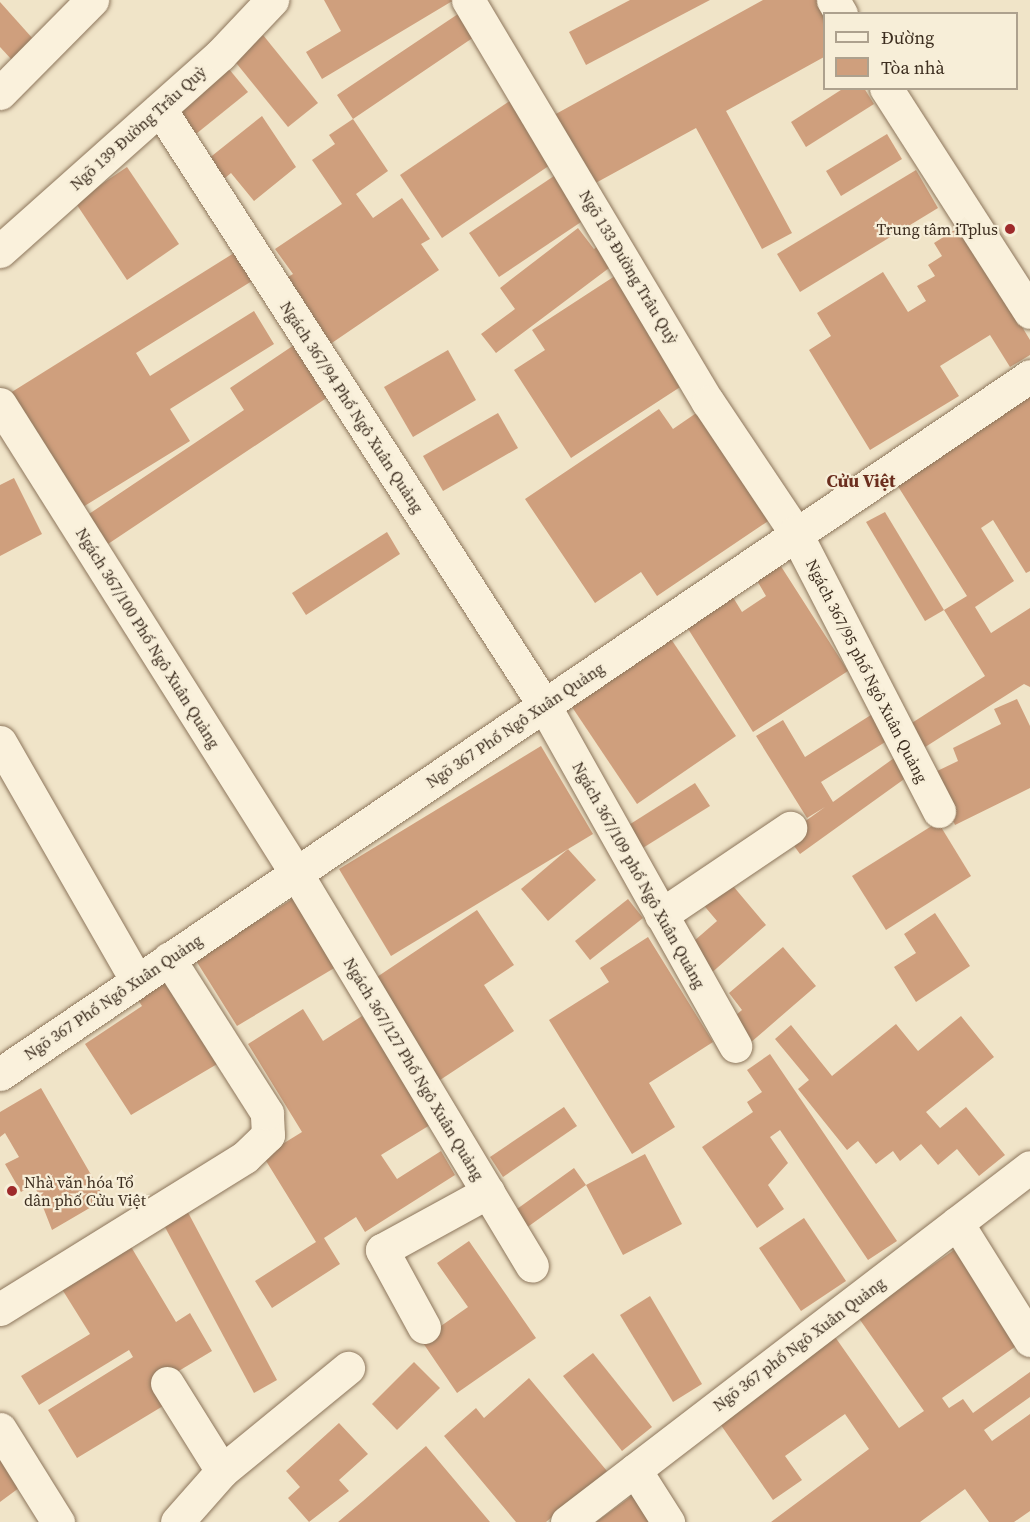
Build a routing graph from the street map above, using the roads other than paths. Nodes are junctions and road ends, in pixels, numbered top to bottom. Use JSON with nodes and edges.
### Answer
{"nodes":[{"id":1,"x":92,"y":0,"type":"edge"},
{"id":2,"x":272,"y":0,"type":"edge"},
{"id":3,"x":468,"y":0,"type":"edge"},
{"id":4,"x":887,"y":90,"type":"edge"},
{"id":5,"x":0,"y":93,"type":"edge"},
{"id":6,"x":160,"y":109,"type":"junction"},
{"id":7,"x":0,"y":251,"type":"edge"},
{"id":8,"x":1030,"y":312,"type":"edge"},
{"id":9,"x":1030,"y":376,"type":"edge"},
{"id":10,"x":0,"y":404,"type":"edge"},
{"id":11,"x":795,"y":532,"type":"junction"},
{"id":12,"x":544,"y":705,"type":"junction"},
{"id":13,"x":0,"y":741,"type":"edge"},
{"id":14,"x":939,"y":811,"type":"dead end"},
{"id":15,"x":790,"y":828,"type":"dead end"},
{"id":16,"x":296,"y":873,"type":"junction"},
{"id":17,"x":661,"y":915,"type":"junction"},
{"id":18,"x":169,"y":959,"type":"junction"},
{"id":19,"x":137,"y":981,"type":"junction"},
{"id":20,"x":735,"y":1046,"type":"dead end"},
{"id":21,"x":0,"y":1074,"type":"edge"},
{"id":22,"x":1030,"y":1167,"type":"edge"},
{"id":23,"x":488,"y":1192,"type":"junction"},
{"id":24,"x":957,"y":1223,"type":"junction"},
{"id":25,"x":532,"y":1265,"type":"dead end"},
{"id":26,"x":0,"y":1309,"type":"edge"},
{"id":27,"x":424,"y":1327,"type":"dead end"},
{"id":28,"x":1030,"y":1340,"type":"edge"},
{"id":29,"x":348,"y":1368,"type":"dead end"},
{"id":30,"x":167,"y":1383,"type":"dead end"},
{"id":31,"x":0,"y":1429,"type":"edge"},
{"id":32,"x":635,"y":1470,"type":"junction"},
{"id":33,"x":222,"y":1471,"type":"junction"},
{"id":34,"x":50,"y":1519,"type":"edge"},
{"id":35,"x":177,"y":1522,"type":"edge"},
{"id":36,"x":567,"y":1522,"type":"edge"},
{"id":37,"x":668,"y":1522,"type":"edge"}],
"edges":[{"from":1,"to":5,"type":"street"},
{"from":2,"to":6,"type":"street","name":"Ngõ 139 Đường Trâu Quỳ"},
{"from":3,"to":11,"type":"street","name":"Ngõ 133 Đường Trâu Quỳ"},
{"from":4,"to":8,"type":"street"},
{"from":6,"to":7,"type":"street","name":"Ngõ 139 Đường Trâu Quỳ"},
{"from":6,"to":12,"type":"street","name":"Ngách 367/94 Phố Ngô Xuân Quảng"},
{"from":9,"to":11,"type":"street","name":"Ngõ 367 Phố Ngô Xuân Quảng"},
{"from":10,"to":16,"type":"street","name":"Ngách 367/100 Phố Ngô Xuân Quảng"},
{"from":11,"to":12,"type":"street","name":"Ngõ 367 Phố Ngô Xuân Quảng"},
{"from":11,"to":14,"type":"street","name":"Ngách 367/95 phố Ngô Xuân Quảng"},
{"from":12,"to":16,"type":"street","name":"Ngõ 367 Phố Ngô Xuân Quảng"},
{"from":12,"to":17,"type":"street","name":"Ngách 367/109 phố Ngô Xuân Quảng"},
{"from":13,"to":19,"type":"street"},
{"from":15,"to":17,"type":"street"},
{"from":16,"to":18,"type":"street","name":"Ngõ 367 Phố Ngô Xuân Quảng"},
{"from":16,"to":23,"type":"street","name":"Ngách 367/127 Phố Ngô Xuân Quảng"},
{"from":17,"to":20,"type":"street","name":"Ngách 367/109 phố Ngô Xuân Quảng"},
{"from":18,"to":19,"type":"street","name":"Ngõ 367 Phố Ngô Xuân Quảng"},
{"from":18,"to":26,"type":"street"},
{"from":19,"to":21,"type":"street","name":"Ngõ 367 Phố Ngô Xuân Quảng"},
{"from":22,"to":24,"type":"street","name":"Ngõ 367 phố Ngô Xuân Quảng"},
{"from":23,"to":25,"type":"street","name":"Ngách 367/127 Phố Ngô Xuân Quảng"},
{"from":23,"to":27,"type":"street","name":"Ngách 367/127 Phố Ngô Xuân Quảng"},
{"from":24,"to":28,"type":"street"},
{"from":24,"to":32,"type":"street","name":"Ngõ 367 phố Ngô Xuân Quảng"},
{"from":29,"to":33,"type":"street"},
{"from":30,"to":33,"type":"street"},
{"from":31,"to":34,"type":"street"},
{"from":32,"to":36,"type":"street","name":"Ngõ 367 phố Ngô Xuân Quảng"},
{"from":32,"to":37,"type":"street"},
{"from":33,"to":35,"type":"street"}]}
